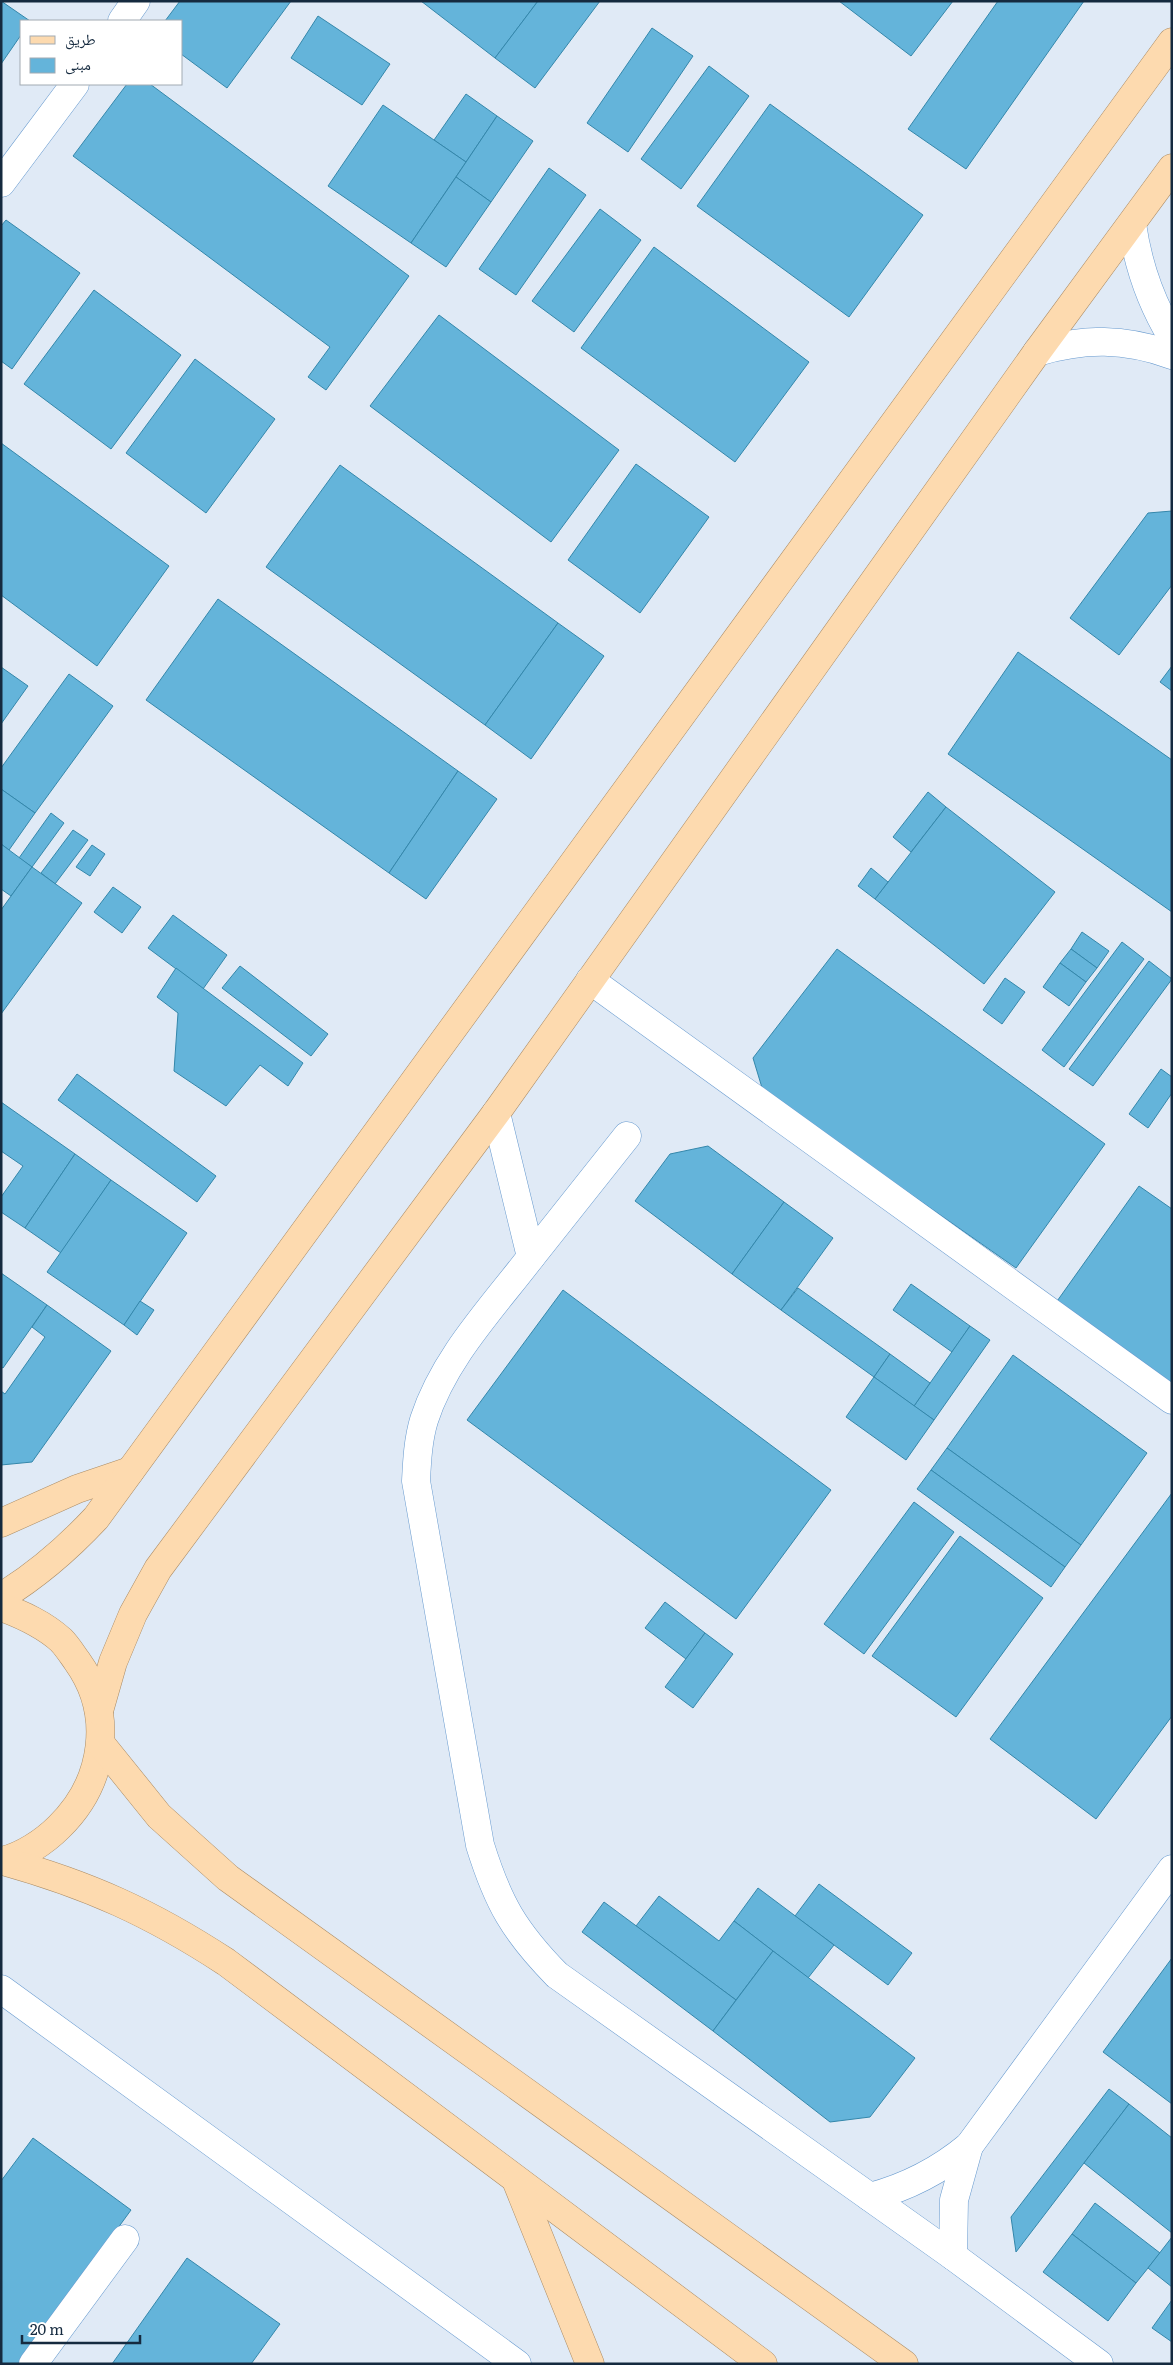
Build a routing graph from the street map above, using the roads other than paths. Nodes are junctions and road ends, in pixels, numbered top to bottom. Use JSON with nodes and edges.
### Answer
{"nodes":[{"id":1,"x":136,"y":1,"type":"edge"},
{"id":2,"x":123,"y":20,"type":"edge"},
{"id":3,"x":1172,"y":42,"type":"edge"},
{"id":4,"x":74,"y":85,"type":"edge"},
{"id":5,"x":1172,"y":168,"type":"edge"},
{"id":6,"x":1,"y":183,"type":"edge"},
{"id":7,"x":1132,"y":224,"type":"junction"},
{"id":8,"x":1172,"y":337,"type":"edge"},
{"id":9,"x":1037,"y":352,"type":"junction"},
{"id":10,"x":1172,"y":355,"type":"edge"},
{"id":11,"x":590,"y":980,"type":"junction"},
{"id":12,"x":496,"y":1114,"type":"junction"},
{"id":13,"x":627,"y":1136,"type":"dead end"},
{"id":14,"x":531,"y":1257,"type":"junction"},
{"id":15,"x":1172,"y":1400,"type":"edge"},
{"id":16,"x":130,"y":1470,"type":"junction"},
{"id":17,"x":1,"y":1523,"type":"edge"},
{"id":18,"x":1,"y":1597,"type":"edge"},
{"id":19,"x":1,"y":1608,"type":"edge"},
{"id":20,"x":99,"y":1711,"type":"junction"},
{"id":21,"x":101,"y":1744,"type":"junction"},
{"id":22,"x":2,"y":1861,"type":"edge"},
{"id":23,"x":1172,"y":1869,"type":"edge"},
{"id":24,"x":1,"y":1989,"type":"edge"},
{"id":25,"x":969,"y":2146,"type":"junction"},
{"id":26,"x":516,"y":2180,"type":"junction"},
{"id":27,"x":870,"y":2197,"type":"junction"},
{"id":28,"x":125,"y":2239,"type":"dead end"},
{"id":29,"x":953,"y":2256,"type":"junction"},
{"id":30,"x":33,"y":2364,"type":"edge"},
{"id":31,"x":516,"y":2364,"type":"edge"},
{"id":32,"x":590,"y":2364,"type":"edge"},
{"id":33,"x":763,"y":2364,"type":"edge"},
{"id":34,"x":904,"y":2364,"type":"edge"},
{"id":35,"x":1099,"y":2364,"type":"edge"}],
"edges":[{"from":1,"to":2,"type":"street"},
{"from":3,"to":16,"type":"main road"},
{"from":4,"to":6,"type":"street"},
{"from":5,"to":7,"type":"main road"},
{"from":7,"to":8,"type":"street"},
{"from":7,"to":9,"type":"main road"},
{"from":9,"to":10,"type":"street"},
{"from":9,"to":11,"type":"main road"},
{"from":11,"to":12,"type":"main road"},
{"from":11,"to":15,"type":"street"},
{"from":12,"to":14,"type":"street"},
{"from":12,"to":20,"type":"main road"},
{"from":13,"to":14,"type":"street"},
{"from":14,"to":27,"type":"street"},
{"from":16,"to":17,"type":"main road"},
{"from":16,"to":18,"type":"main road"},
{"from":19,"to":20,"type":"main road"},
{"from":20,"to":21,"type":"main road"},
{"from":21,"to":22,"type":"main road"},
{"from":21,"to":34,"type":"main road"},
{"from":22,"to":26,"type":"main road"},
{"from":23,"to":25,"type":"street"},
{"from":24,"to":31,"type":"street"},
{"from":25,"to":27,"type":"street"},
{"from":25,"to":29,"type":"street"},
{"from":26,"to":32,"type":"main road"},
{"from":26,"to":33,"type":"main road"},
{"from":27,"to":29,"type":"street"},
{"from":28,"to":30,"type":"street"},
{"from":29,"to":35,"type":"street"}]}
